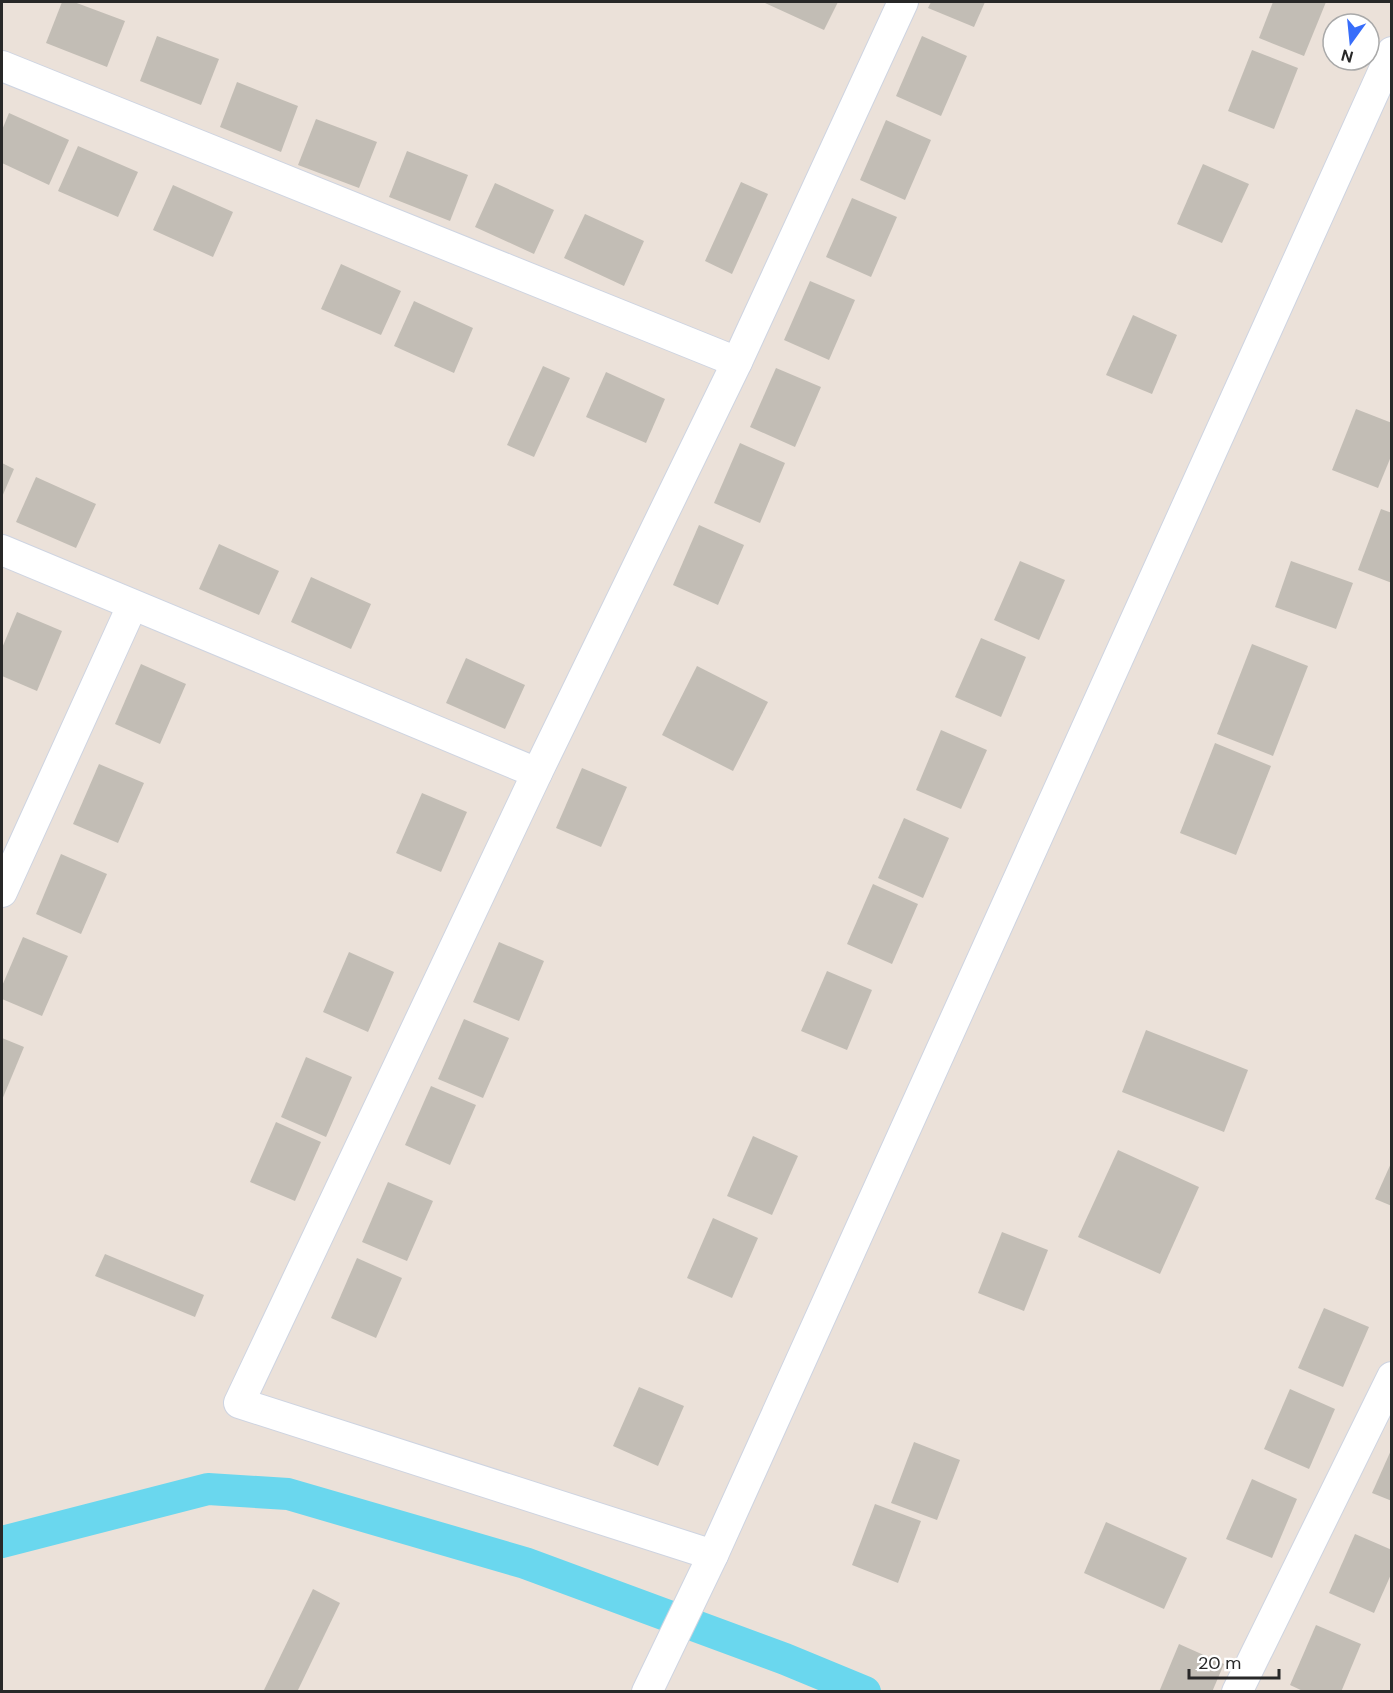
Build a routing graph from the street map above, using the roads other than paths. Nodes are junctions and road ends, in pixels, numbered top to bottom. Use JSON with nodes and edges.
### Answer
{"nodes":[{"id":1,"x":903,"y":2,"type":"edge"},
{"id":2,"x":1392,"y":52,"type":"edge"},
{"id":3,"x":2,"y":66,"type":"edge"},
{"id":4,"x":737,"y":362,"type":"junction"},
{"id":5,"x":2,"y":550,"type":"edge"},
{"id":6,"x":132,"y":606,"type":"junction"},
{"id":7,"x":537,"y":773,"type":"junction"},
{"id":8,"x":2,"y":892,"type":"edge"},
{"id":9,"x":1392,"y":1377,"type":"edge"},
{"id":10,"x":713,"y":1555,"type":"junction"},
{"id":11,"x":650,"y":1691,"type":"edge"},
{"id":12,"x":1238,"y":1692,"type":"edge"}],
"edges":[{"from":1,"to":4,"type":"street"},
{"from":2,"to":10,"type":"street"},
{"from":3,"to":4,"type":"street"},
{"from":4,"to":7,"type":"street"},
{"from":5,"to":6,"type":"street"},
{"from":6,"to":7,"type":"street"},
{"from":6,"to":8,"type":"street"},
{"from":7,"to":10,"type":"street"},
{"from":9,"to":12,"type":"street"},
{"from":10,"to":11,"type":"street"}]}
